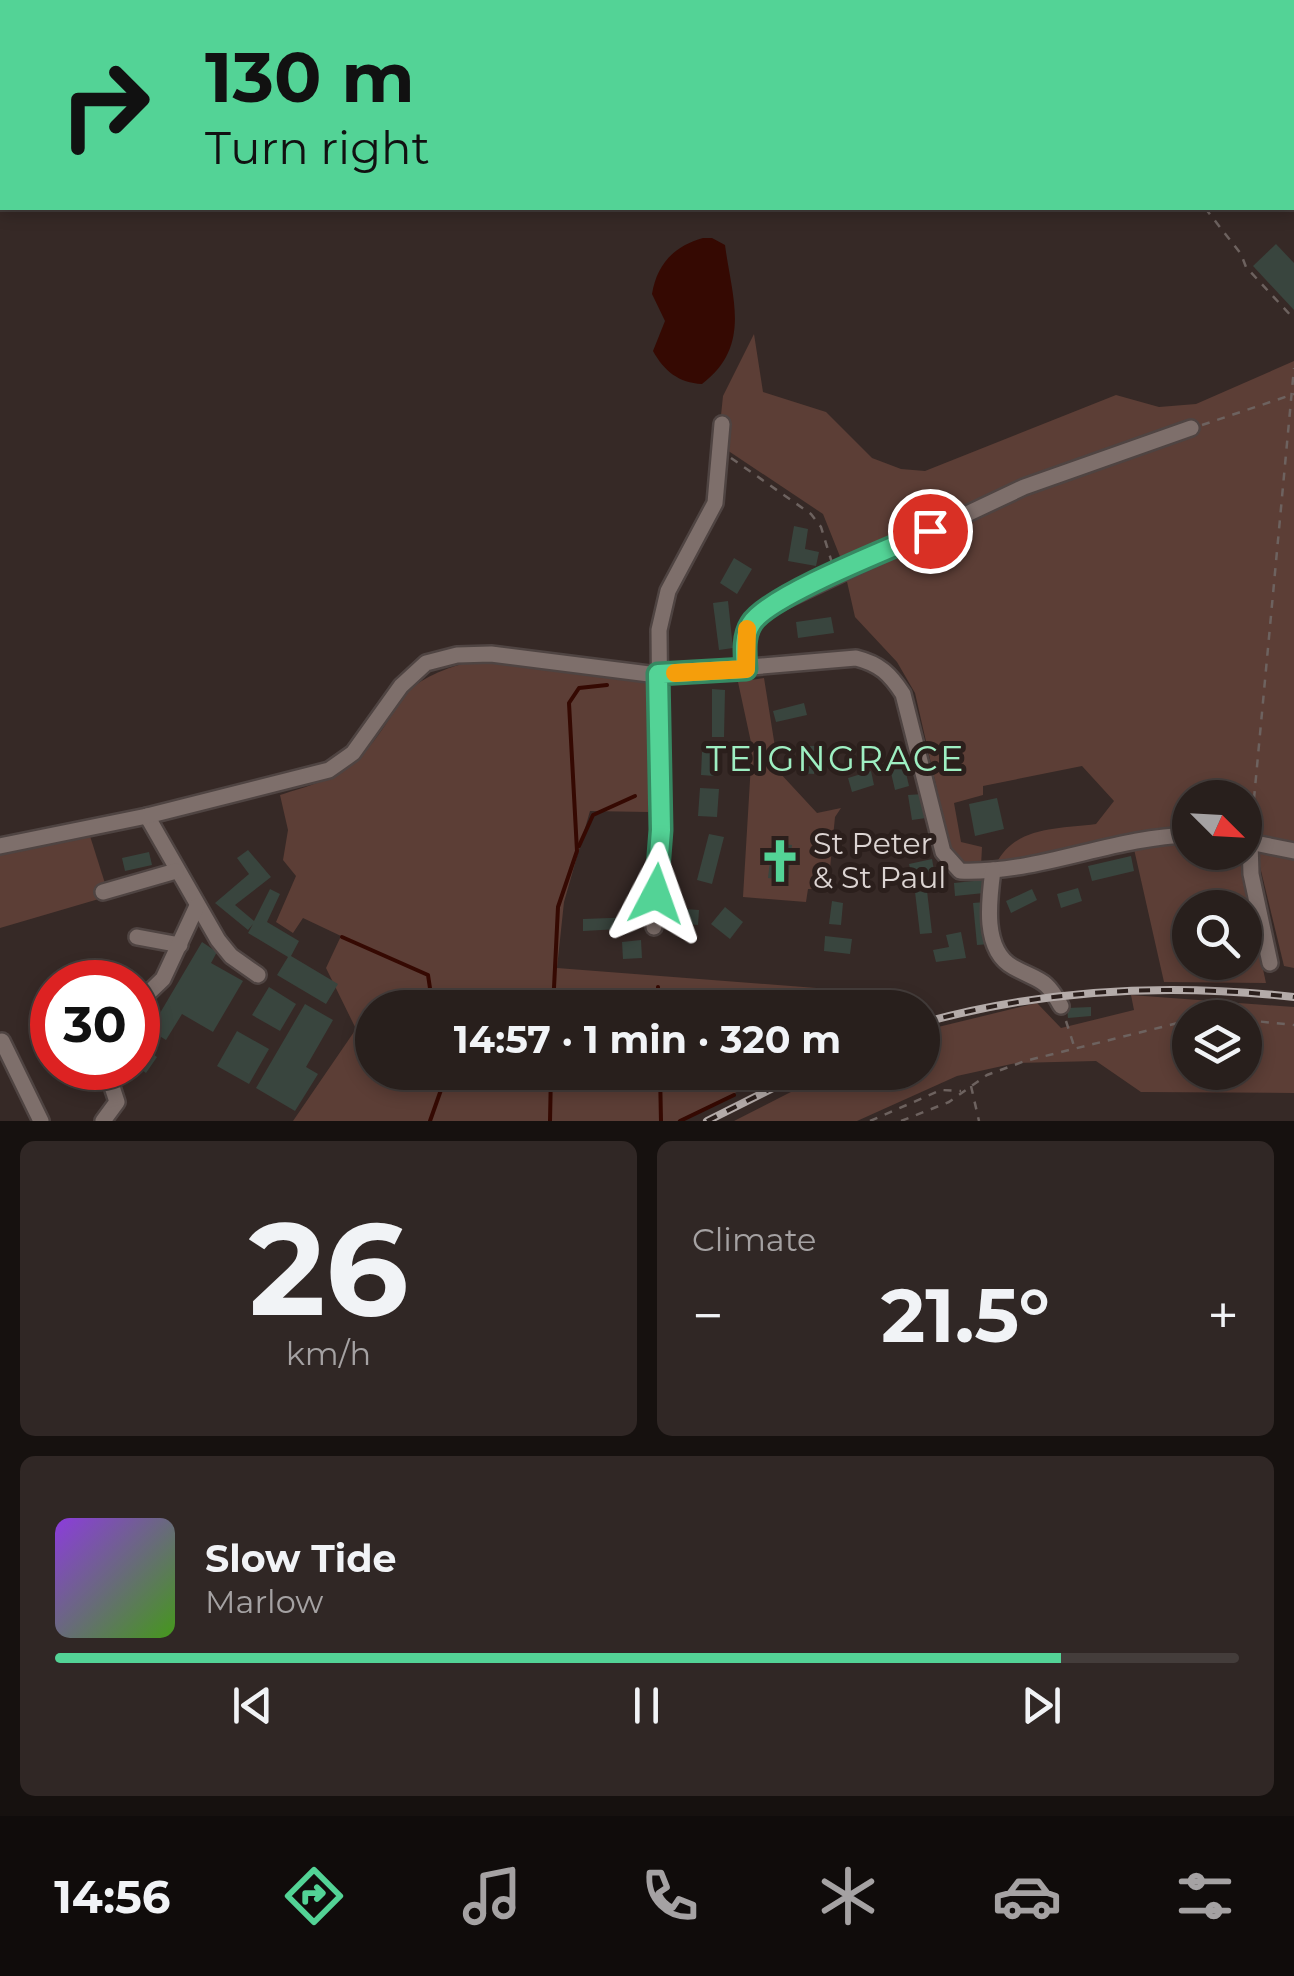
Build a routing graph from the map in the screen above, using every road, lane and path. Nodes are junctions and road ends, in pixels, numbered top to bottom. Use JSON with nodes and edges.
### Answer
{"nodes":[{"id":1,"x":1207,"y":210,"type":"edge"},
{"id":2,"x":1294,"y":319,"type":"edge"},
{"id":3,"x":1294,"y":368,"type":"edge"},
{"id":4,"x":1293,"y":394,"type":"edge"},
{"id":5,"x":722,"y":424,"type":"dead end"},
{"id":6,"x":1192,"y":428,"type":"joint"},
{"id":7,"x":721,"y":451,"type":"junction"},
{"id":8,"x":835,"y":574,"type":"junction"},
{"id":9,"x":746,"y":669,"type":"junction"},
{"id":10,"x":658,"y":674,"type":"junction"},
{"id":11,"x":1254,"y":780,"type":"edge"},
{"id":12,"x":147,"y":816,"type":"junction"},
{"id":13,"x":1172,"y":835,"type":"edge"},
{"id":14,"x":1262,"y":845,"type":"edge"},
{"id":15,"x":0,"y":846,"type":"edge"},
{"id":16,"x":1294,"y":851,"type":"edge"},
{"id":17,"x":993,"y":870,"type":"junction"},
{"id":18,"x":1251,"y":870,"type":"edge"},
{"id":19,"x":176,"y":871,"type":"junction"},
{"id":20,"x":103,"y":892,"type":"dead end"},
{"id":21,"x":196,"y":906,"type":"junction"},
{"id":22,"x":654,"y":926,"type":"dead end"},
{"id":23,"x":137,"y":937,"type":"dead end"},
{"id":24,"x":180,"y":945,"type":"junction"},
{"id":25,"x":1270,"y":964,"type":"dead end"},
{"id":26,"x":258,"y":975,"type":"dead end"},
{"id":27,"x":160,"y":982,"type":"edge"},
{"id":28,"x":1061,"y":1006,"type":"dead end"},
{"id":29,"x":1262,"y":1022,"type":"edge"},
{"id":30,"x":1172,"y":1024,"type":"edge"},
{"id":31,"x":1294,"y":1025,"type":"edge"},
{"id":32,"x":1068,"y":1026,"type":"dead end"},
{"id":33,"x":2,"y":1041,"type":"edge"},
{"id":34,"x":1074,"y":1048,"type":"junction"},
{"id":35,"x":971,"y":1084,"type":"junction"},
{"id":36,"x":113,"y":1090,"type":"edge"},
{"id":37,"x":961,"y":1091,"type":"junction"},
{"id":38,"x":41,"y":1121,"type":"edge"},
{"id":39,"x":103,"y":1121,"type":"edge"},
{"id":40,"x":870,"y":1121,"type":"edge"},
{"id":41,"x":901,"y":1121,"type":"edge"},
{"id":42,"x":979,"y":1121,"type":"edge"}],
"edges":[{"from":1,"to":2,"type":"path"},
{"from":3,"to":4,"type":"path"},
{"from":4,"to":6,"type":"path"},
{"from":4,"to":11,"type":"path"},
{"from":5,"to":7,"type":"street"},
{"from":6,"to":8,"type":"street"},
{"from":7,"to":8,"type":"path"},
{"from":7,"to":10,"type":"street"},
{"from":8,"to":9,"type":"street"},
{"from":9,"to":10,"type":"street"},
{"from":9,"to":17,"type":"street"},
{"from":10,"to":12,"type":"street"},
{"from":10,"to":22,"type":"street"},
{"from":12,"to":15,"type":"street"},
{"from":12,"to":19,"type":"street"},
{"from":13,"to":17,"type":"street"},
{"from":14,"to":16,"type":"street"},
{"from":17,"to":28,"type":"street"},
{"from":18,"to":25,"type":"street"},
{"from":19,"to":20,"type":"street"},
{"from":19,"to":21,"type":"street"},
{"from":21,"to":24,"type":"street"},
{"from":21,"to":26,"type":"street"},
{"from":23,"to":24,"type":"street"},
{"from":24,"to":27,"type":"street"},
{"from":29,"to":31,"type":"path"},
{"from":30,"to":34,"type":"path"},
{"from":32,"to":34,"type":"path"},
{"from":33,"to":38,"type":"street"},
{"from":34,"to":35,"type":"path"},
{"from":35,"to":37,"type":"path"},
{"from":35,"to":42,"type":"path"},
{"from":36,"to":39,"type":"street"},
{"from":37,"to":40,"type":"path"},
{"from":37,"to":41,"type":"path"}]}
